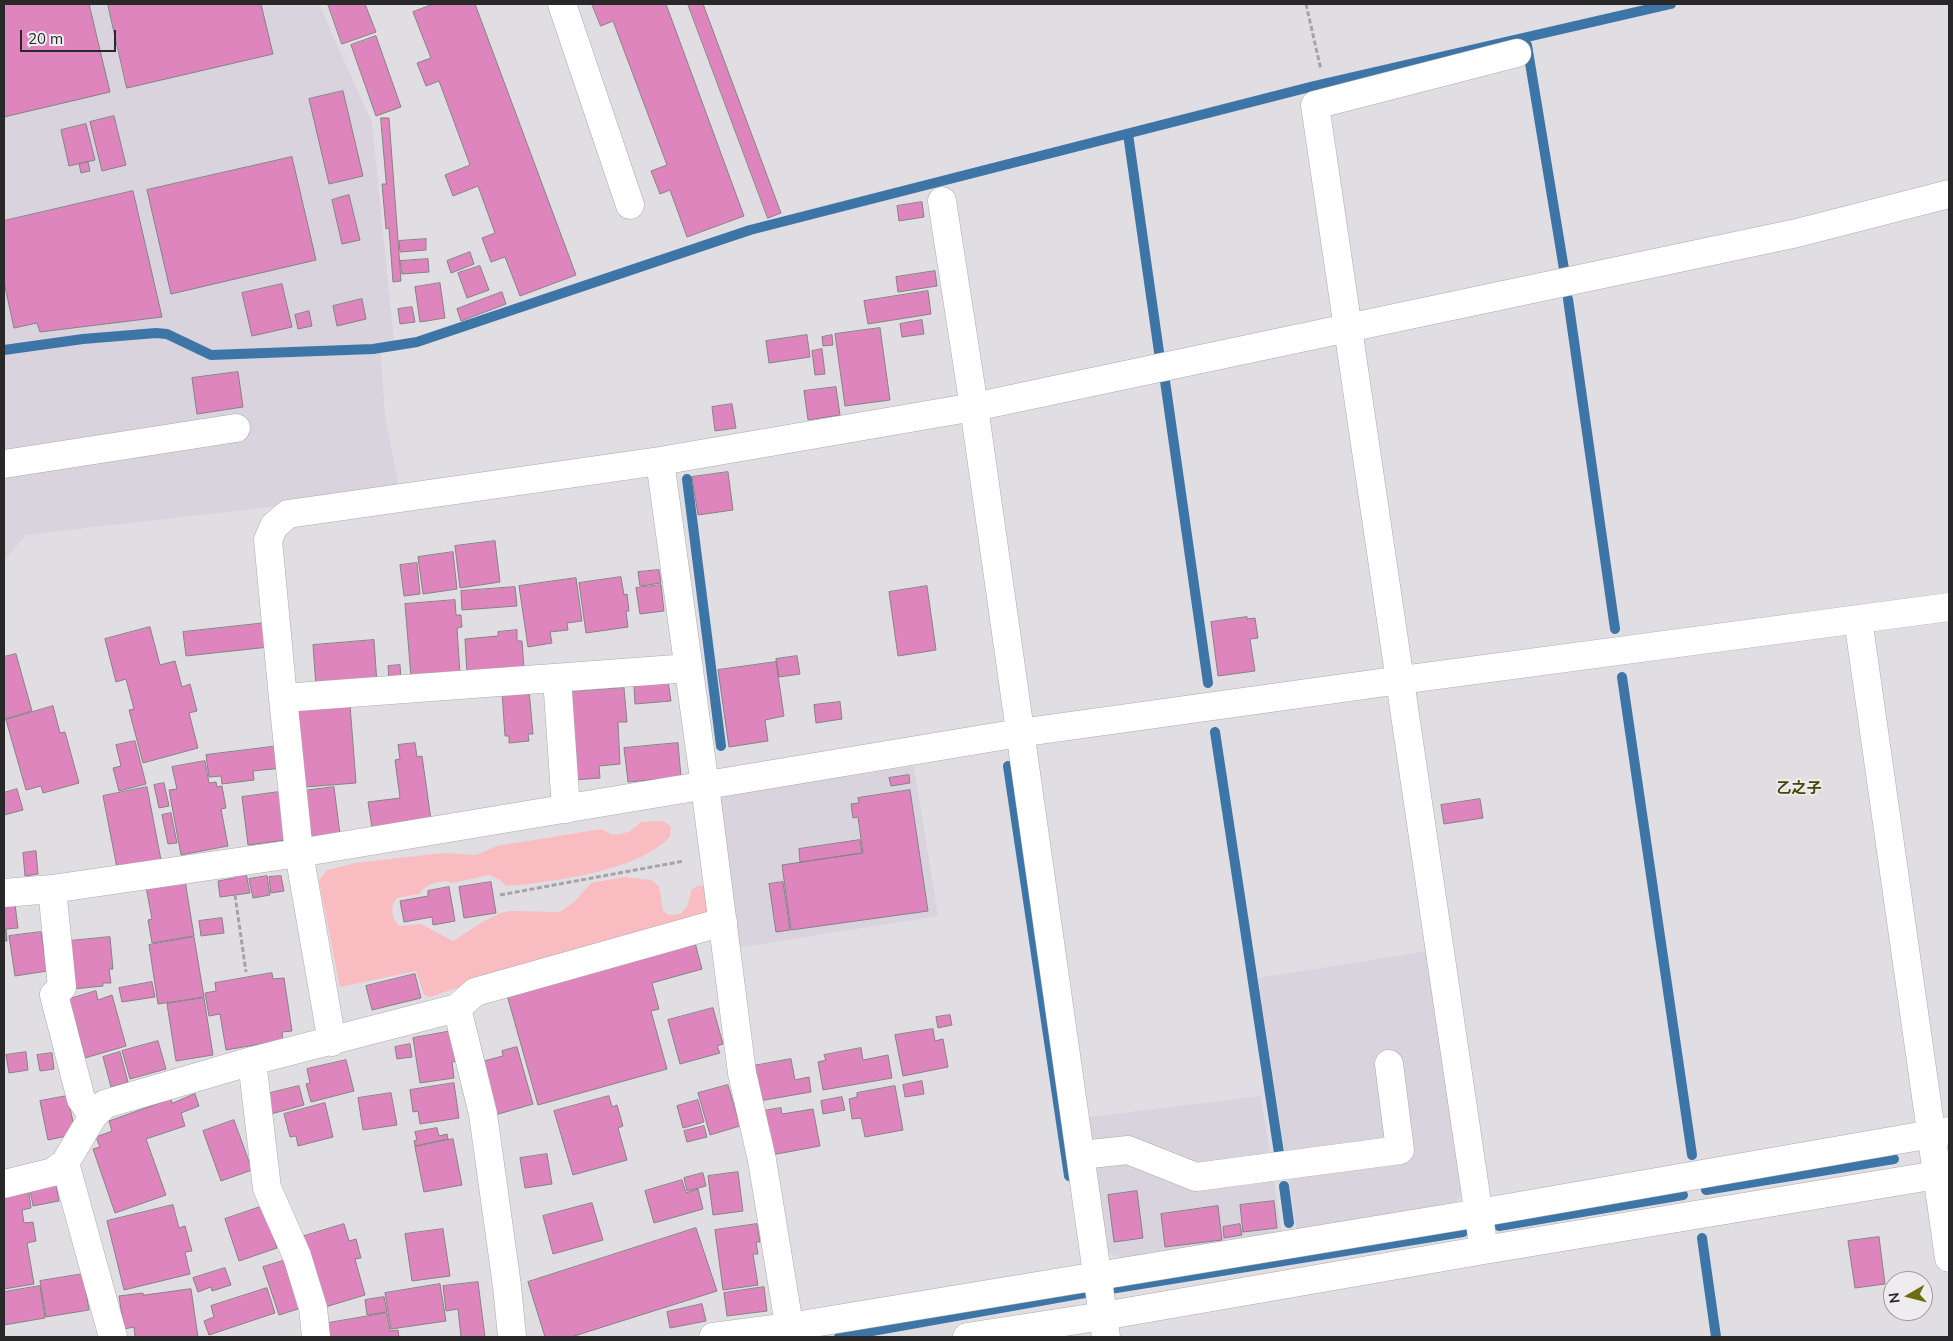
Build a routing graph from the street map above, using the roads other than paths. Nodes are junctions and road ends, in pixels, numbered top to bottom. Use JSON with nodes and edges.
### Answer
{"nodes":[{"id":1,"x":562,"y":4,"type":"edge"},
{"id":2,"x":1517,"y":54,"type":"dead end"},
{"id":3,"x":1949,"y":194,"type":"edge"},
{"id":4,"x":942,"y":201,"type":"dead end"},
{"id":5,"x":630,"y":205,"type":"dead end"},
{"id":6,"x":1350,"y":328,"type":"junction"},
{"id":7,"x":974,"y":407,"type":"junction"},
{"id":8,"x":236,"y":428,"type":"dead end"},
{"id":9,"x":660,"y":461,"type":"junction"},
{"id":10,"x":4,"y":464,"type":"edge"},
{"id":11,"x":1949,"y":607,"type":"edge"},
{"id":12,"x":1858,"y":619,"type":"junction"},
{"id":13,"x":689,"y":668,"type":"junction"},
{"id":14,"x":557,"y":678,"type":"junction"},
{"id":15,"x":1401,"y":680,"type":"junction"},
{"id":16,"x":283,"y":698,"type":"junction"},
{"id":17,"x":1019,"y":733,"type":"junction"},
{"id":18,"x":705,"y":786,"type":"junction"},
{"id":19,"x":566,"y":809,"type":"junction"},
{"id":20,"x":299,"y":853,"type":"junction"},
{"id":21,"x":52,"y":889,"type":"junction"},
{"id":22,"x":4,"y":894,"type":"edge"},
{"id":23,"x":723,"y":922,"type":"junction"},
{"id":24,"x":457,"y":1008,"type":"junction"},
{"id":25,"x":332,"y":1042,"type":"junction"},
{"id":26,"x":252,"y":1061,"type":"junction"},
{"id":27,"x":1389,"y":1064,"type":"dead end"},
{"id":28,"x":93,"y":1116,"type":"junction"},
{"id":29,"x":1940,"y":1132,"type":"edge"},
{"id":30,"x":1080,"y":1155,"type":"junction"},
{"id":31,"x":65,"y":1164,"type":"junction"},
{"id":32,"x":1943,"y":1175,"type":"edge"},
{"id":33,"x":1691,"y":1176,"type":"junction"},
{"id":34,"x":4,"y":1184,"type":"edge"},
{"id":35,"x":1479,"y":1212,"type":"junction"},
{"id":36,"x":1697,"y":1215,"type":"junction"},
{"id":37,"x":1484,"y":1250,"type":"junction"},
{"id":38,"x":1949,"y":1258,"type":"edge"},
{"id":39,"x":1098,"y":1274,"type":"junction"},
{"id":40,"x":1105,"y":1326,"type":"edge"},
{"id":41,"x":790,"y":1332,"type":"edge"},
{"id":42,"x":113,"y":1337,"type":"edge"},
{"id":43,"x":316,"y":1337,"type":"edge"},
{"id":44,"x":512,"y":1337,"type":"edge"},
{"id":45,"x":713,"y":1337,"type":"edge"},
{"id":46,"x":967,"y":1337,"type":"edge"}],
"edges":[{"from":1,"to":5,"type":"street"},
{"from":2,"to":6,"type":"street"},
{"from":3,"to":6,"type":"street"},
{"from":4,"to":7,"type":"street"},
{"from":6,"to":7,"type":"street"},
{"from":6,"to":15,"type":"street"},
{"from":7,"to":9,"type":"street"},
{"from":7,"to":17,"type":"street"},
{"from":8,"to":10,"type":"street"},
{"from":9,"to":13,"type":"street"},
{"from":9,"to":16,"type":"street"},
{"from":11,"to":12,"type":"street"},
{"from":12,"to":15,"type":"street"},
{"from":12,"to":29,"type":"street"},
{"from":13,"to":14,"type":"street"},
{"from":13,"to":18,"type":"street"},
{"from":14,"to":16,"type":"street"},
{"from":14,"to":19,"type":"street"},
{"from":15,"to":17,"type":"street"},
{"from":15,"to":35,"type":"street"},
{"from":16,"to":20,"type":"street"},
{"from":17,"to":18,"type":"street"},
{"from":17,"to":30,"type":"street"},
{"from":18,"to":19,"type":"street"},
{"from":18,"to":23,"type":"street"},
{"from":19,"to":20,"type":"street"},
{"from":20,"to":21,"type":"street"},
{"from":20,"to":25,"type":"street"},
{"from":21,"to":22,"type":"street"},
{"from":21,"to":28,"type":"street"},
{"from":23,"to":24,"type":"street"},
{"from":23,"to":41,"type":"street"},
{"from":24,"to":25,"type":"street"},
{"from":24,"to":44,"type":"street"},
{"from":25,"to":26,"type":"street"},
{"from":26,"to":28,"type":"street"},
{"from":26,"to":43,"type":"street"},
{"from":27,"to":30,"type":"street"},
{"from":28,"to":31,"type":"street"},
{"from":29,"to":32,"type":"street"},
{"from":29,"to":33,"type":"street"},
{"from":30,"to":39,"type":"street"},
{"from":31,"to":34,"type":"street"},
{"from":31,"to":42,"type":"street"},
{"from":32,"to":36,"type":"street"},
{"from":32,"to":38,"type":"street"},
{"from":33,"to":35,"type":"street"},
{"from":33,"to":36,"type":"street"},
{"from":35,"to":37,"type":"street"},
{"from":35,"to":39,"type":"street"},
{"from":36,"to":37,"type":"street"},
{"from":37,"to":40,"type":"street"},
{"from":39,"to":40,"type":"street"},
{"from":39,"to":41,"type":"street"},
{"from":40,"to":46,"type":"street"},
{"from":41,"to":45,"type":"street"}]}
